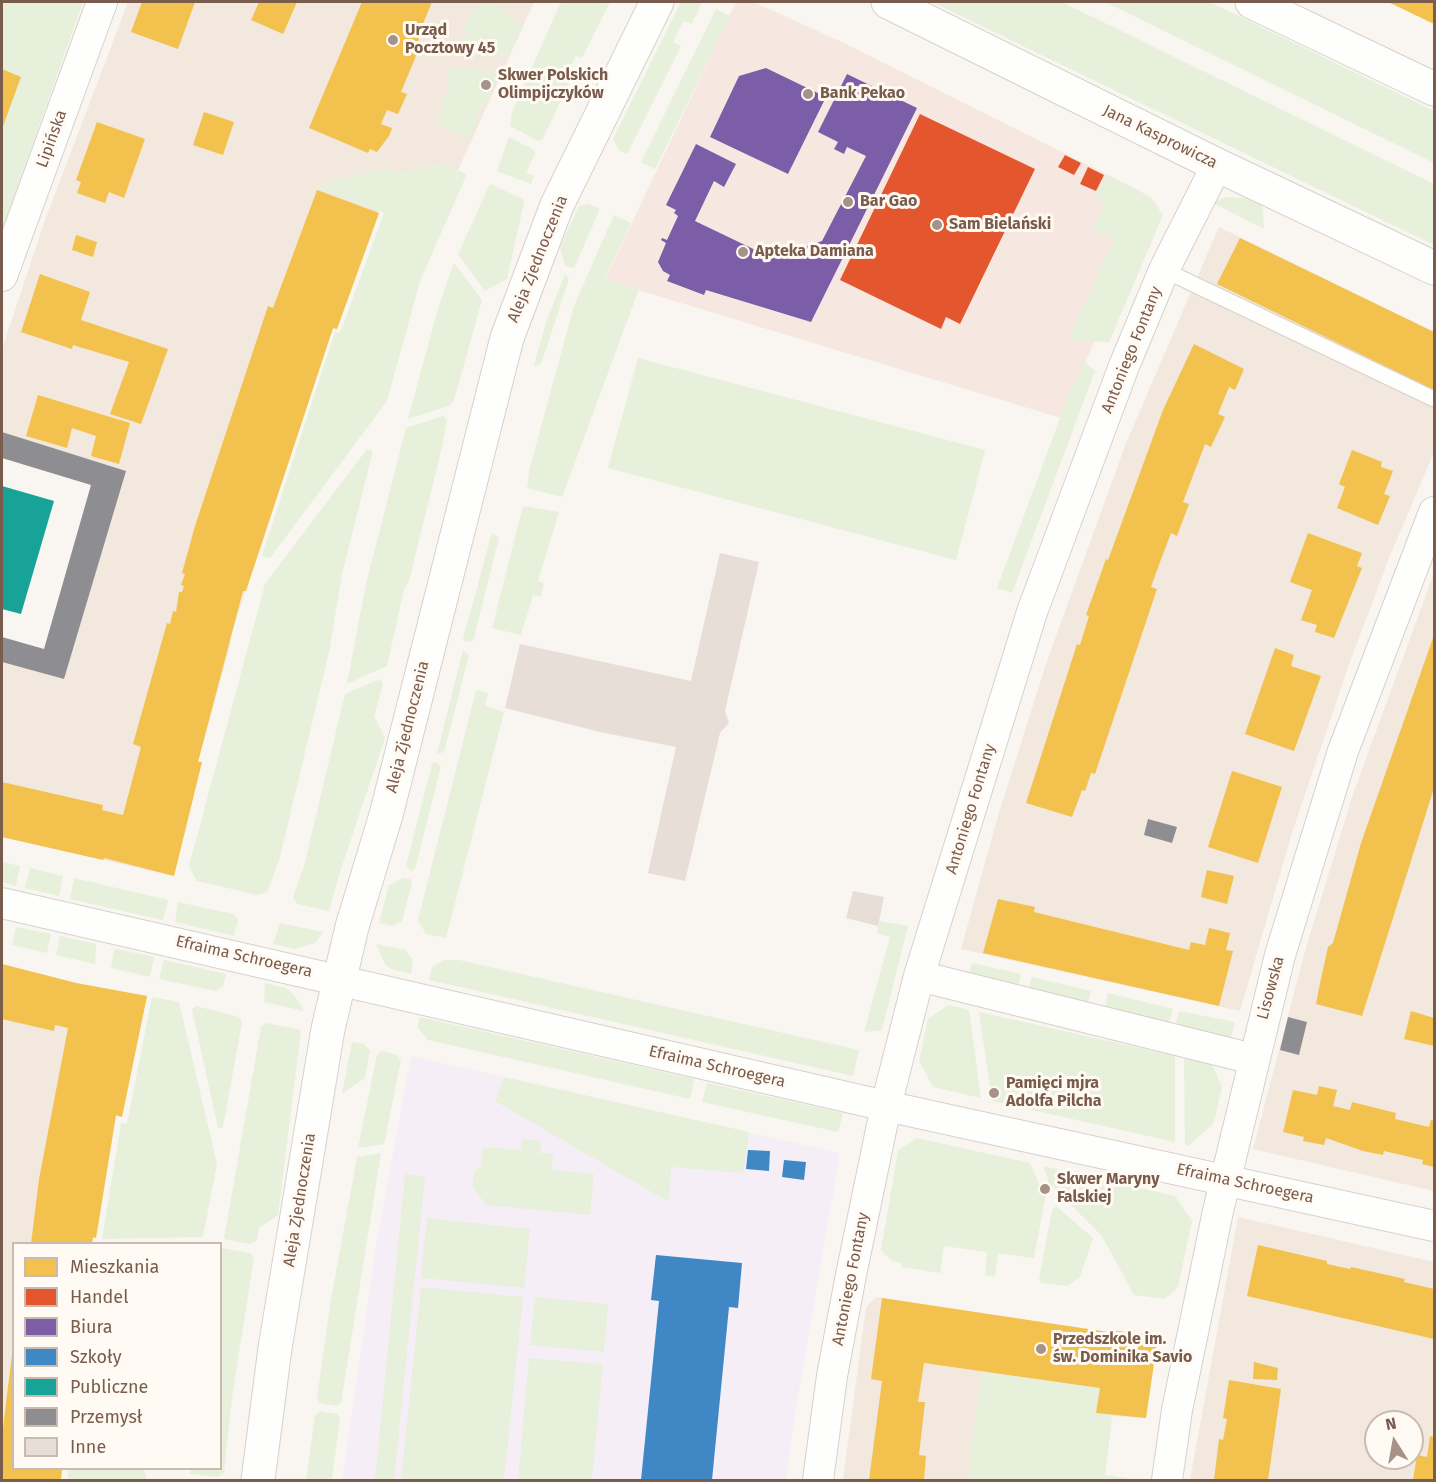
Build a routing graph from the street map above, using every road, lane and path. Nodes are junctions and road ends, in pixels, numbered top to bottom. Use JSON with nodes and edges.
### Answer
{"nodes":[{"id":1,"x":102,"y":2,"type":"edge"},
{"id":2,"x":657,"y":2,"type":"edge"},
{"id":3,"x":888,"y":2,"type":"edge"},
{"id":4,"x":1252,"y":2,"type":"edge"},
{"id":5,"x":1434,"y":89,"type":"edge"},
{"id":6,"x":1217,"y":165,"type":"junction"},
{"id":7,"x":1434,"y":268,"type":"edge"},
{"id":8,"x":1164,"y":270,"type":"junction"},
{"id":9,"x":2,"y":276,"type":"edge"},
{"id":10,"x":1434,"y":399,"type":"edge"},
{"id":11,"x":1434,"y":512,"type":"edge"},
{"id":12,"x":2,"y":903,"type":"edge"},
{"id":13,"x":919,"y":976,"type":"junction"},
{"id":14,"x":339,"y":979,"type":"junction"},
{"id":15,"x":1253,"y":1059,"type":"junction"},
{"id":16,"x":886,"y":1106,"type":"junction"},
{"id":17,"x":1225,"y":1179,"type":"junction"},
{"id":18,"x":1434,"y":1226,"type":"edge"},
{"id":19,"x":258,"y":1480,"type":"edge"},
{"id":20,"x":818,"y":1480,"type":"edge"},
{"id":21,"x":1167,"y":1480,"type":"edge"}],
"edges":[{"from":1,"to":9,"type":"street","name":"Lipińska"},
{"from":2,"to":14,"type":"street","name":"Aleja Zjednoczenia"},
{"from":3,"to":6,"type":"street","name":"Jana Kasprowicza"},
{"from":4,"to":5,"type":"street"},
{"from":6,"to":7,"type":"street","name":"Jana Kasprowicza"},
{"from":6,"to":8,"type":"street","name":"Antoniego Fontany"},
{"from":8,"to":10,"type":"lane"},
{"from":8,"to":13,"type":"street","name":"Antoniego Fontany"},
{"from":11,"to":15,"type":"street","name":"Lisowska"},
{"from":12,"to":14,"type":"street","name":"Efraima Schroegera"},
{"from":13,"to":15,"type":"street"},
{"from":13,"to":16,"type":"street","name":"Antoniego Fontany"},
{"from":14,"to":16,"type":"street","name":"Efraima Schroegera"},
{"from":14,"to":19,"type":"street","name":"Aleja Zjednoczenia"},
{"from":15,"to":17,"type":"street","name":"Lisowska"},
{"from":16,"to":17,"type":"street","name":"Efraima Schroegera"},
{"from":16,"to":20,"type":"street","name":"Antoniego Fontany"},
{"from":17,"to":18,"type":"street","name":"Efraima Schroegera"},
{"from":17,"to":21,"type":"street","name":"Lisowska"}]}
